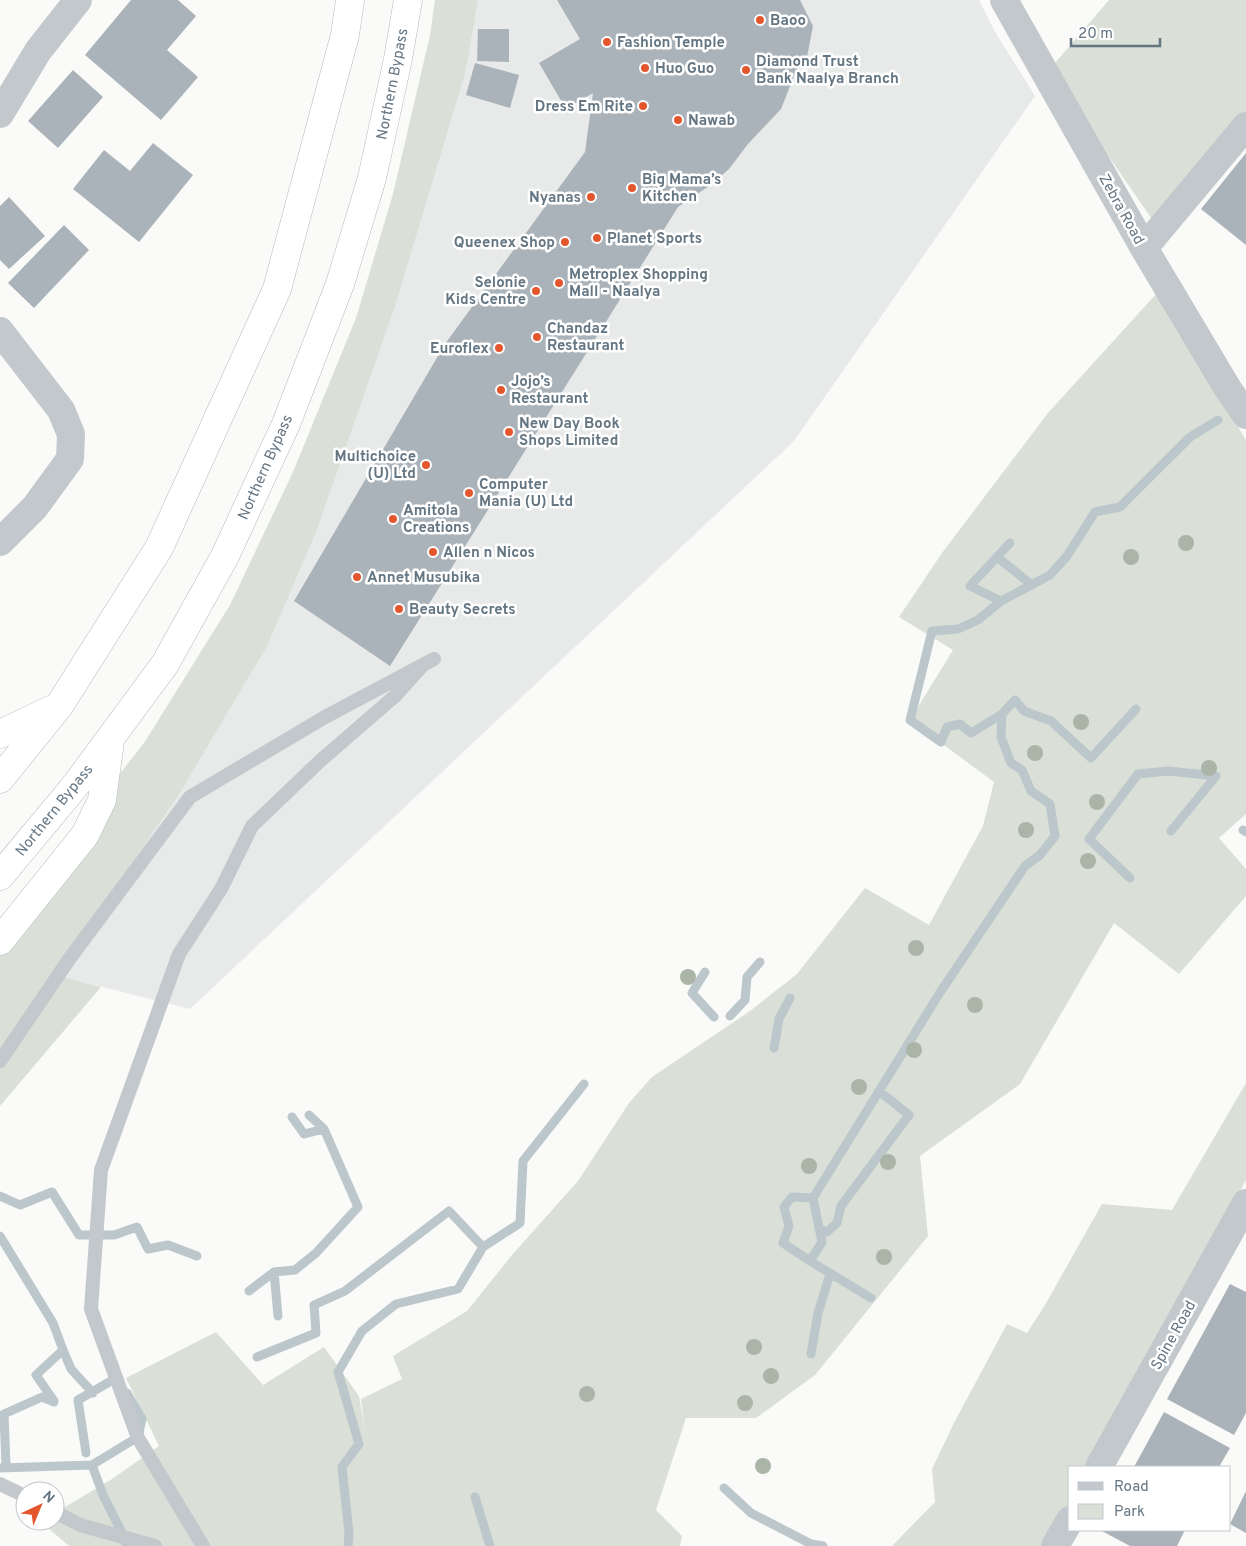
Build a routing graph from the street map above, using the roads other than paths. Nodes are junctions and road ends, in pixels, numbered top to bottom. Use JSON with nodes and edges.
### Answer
{"nodes":[{"id":1,"x":78,"y":0,"type":"edge"},
{"id":2,"x":350,"y":0,"type":"edge"},
{"id":3,"x":408,"y":0,"type":"edge"},
{"id":4,"x":1004,"y":0,"type":"edge"},
{"id":5,"x":0,"y":114,"type":"edge"},
{"id":6,"x":1246,"y":126,"type":"edge"},
{"id":7,"x":1144,"y":248,"type":"junction"},
{"id":8,"x":0,"y":331,"type":"edge"},
{"id":9,"x":1246,"y":415,"type":"edge"},
{"id":10,"x":0,"y":542,"type":"edge"},
{"id":11,"x":60,"y":706,"type":"junction"},
{"id":12,"x":0,"y":734,"type":"edge"},
{"id":13,"x":111,"y":737,"type":"junction"},
{"id":14,"x":0,"y":779,"type":"edge"},
{"id":15,"x":0,"y":876,"type":"edge"},
{"id":16,"x":0,"y":941,"type":"edge"},
{"id":17,"x":0,"y":1061,"type":"edge"},
{"id":18,"x":1246,"y":1203,"type":"edge"},
{"id":19,"x":1100,"y":1466,"type":"edge"},
{"id":20,"x":0,"y":1484,"type":"edge"},
{"id":21,"x":15,"y":1491,"type":"edge"},
{"id":22,"x":65,"y":1517,"type":"edge"},
{"id":23,"x":1068,"y":1523,"type":"edge"},
{"id":24,"x":155,"y":1546,"type":"edge"},
{"id":25,"x":203,"y":1546,"type":"edge"},
{"id":26,"x":1055,"y":1546,"type":"edge"}],
"edges":[{"from":1,"to":5,"type":"street"},
{"from":2,"to":11,"type":"highway"},
{"from":3,"to":13,"type":"highway","name":"Northern Bypass"},
{"from":4,"to":7,"type":"street","name":"Zebra Road"},
{"from":6,"to":7,"type":"street"},
{"from":7,"to":9,"type":"street","name":"Zebra Road"},
{"from":8,"to":10,"type":"street"},
{"from":11,"to":12,"type":"highway"},
{"from":11,"to":14,"type":"highway"},
{"from":13,"to":15,"type":"highway","name":"Northern Bypass"},
{"from":13,"to":16,"type":"highway"},
{"from":17,"to":25,"type":"lane"},
{"from":18,"to":19,"type":"street","name":"Spine Road"},
{"from":20,"to":21,"type":"lane"},
{"from":22,"to":24,"type":"lane"},
{"from":23,"to":26,"type":"street"}]}
